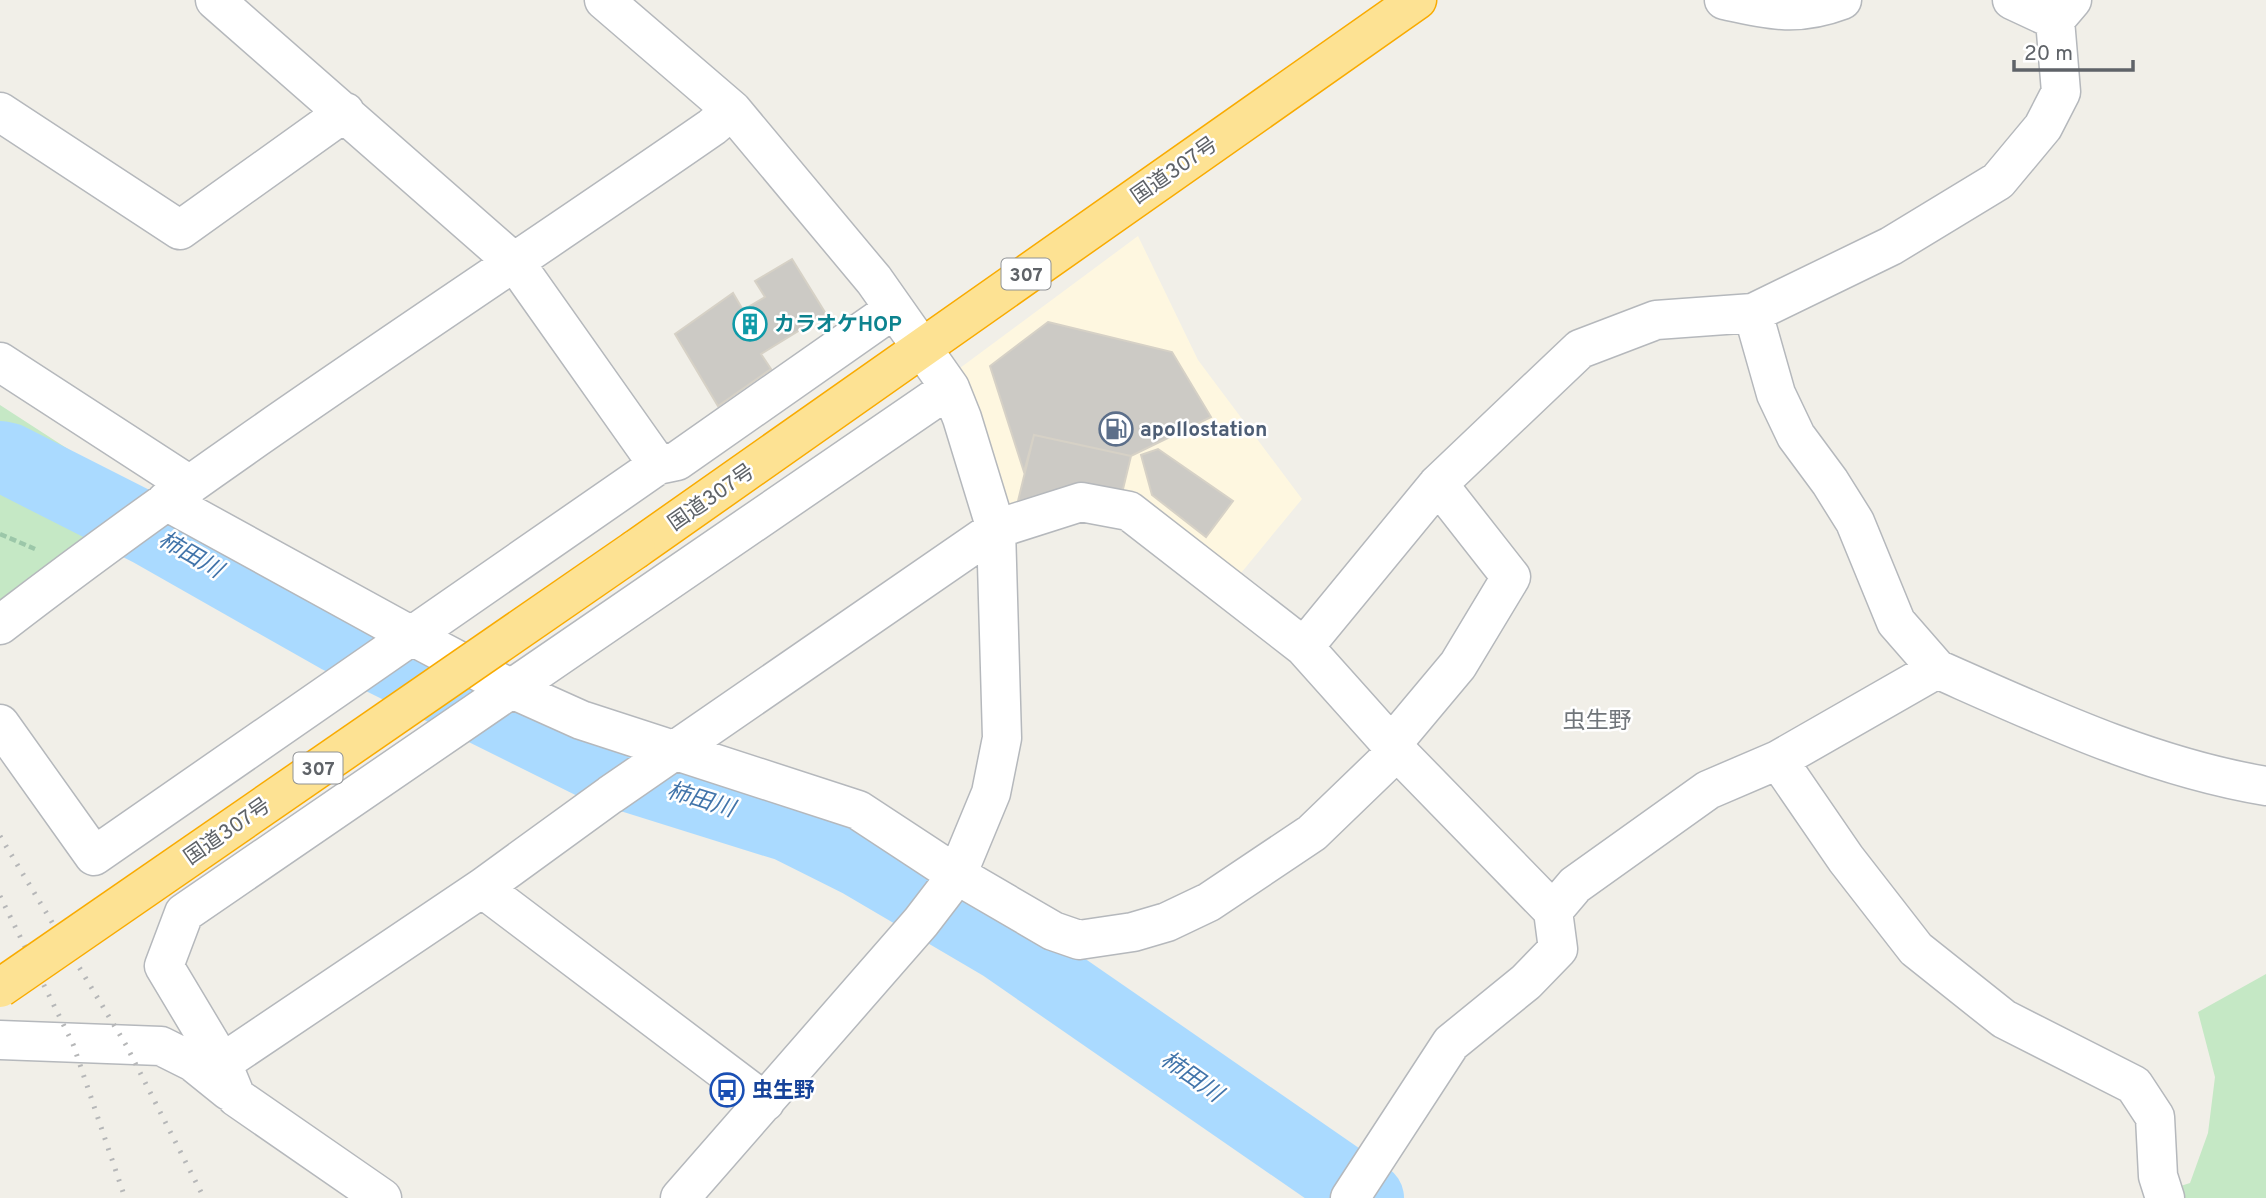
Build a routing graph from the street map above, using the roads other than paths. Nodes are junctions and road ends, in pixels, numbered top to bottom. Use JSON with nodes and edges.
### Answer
{"nodes":[{"id":1,"x":215,"y":0,"type":"edge"},
{"id":2,"x":604,"y":0,"type":"edge"},
{"id":3,"x":1418,"y":0,"type":"edge"},
{"id":4,"x":1724,"y":0,"type":"edge"},
{"id":5,"x":1842,"y":0,"type":"edge"},
{"id":6,"x":2012,"y":0,"type":"edge"},
{"id":7,"x":2064,"y":10,"type":"edge"},
{"id":8,"x":732,"y":110,"type":"junction"},
{"id":9,"x":345,"y":111,"type":"junction"},
{"id":10,"x":0,"y":112,"type":"edge"},
{"id":11,"x":516,"y":264,"type":"junction"},
{"id":12,"x":894,"y":309,"type":"junction"},
{"id":13,"x":1753,"y":313,"type":"junction"},
{"id":14,"x":923,"y":346,"type":"junction"},
{"id":15,"x":0,"y":362,"type":"edge"},
{"id":16,"x":950,"y":388,"type":"junction"},
{"id":17,"x":658,"y":465,"type":"junction"},
{"id":18,"x":1438,"y":484,"type":"junction"},
{"id":19,"x":172,"y":496,"type":"junction"},
{"id":20,"x":996,"y":529,"type":"junction"},
{"id":21,"x":0,"y":625,"type":"edge"},
{"id":22,"x":410,"y":635,"type":"junction"},
{"id":23,"x":1304,"y":647,"type":"junction"},
{"id":24,"x":1937,"y":668,"type":"junction"},
{"id":25,"x":507,"y":693,"type":"junction"},
{"id":26,"x":0,"y":723,"type":"edge"},
{"id":27,"x":1394,"y":748,"type":"junction"},
{"id":28,"x":670,"y":755,"type":"junction"},
{"id":29,"x":1777,"y":760,"type":"junction"},
{"id":30,"x":2266,"y":786,"type":"edge"},
{"id":31,"x":954,"y":879,"type":"junction"},
{"id":32,"x":482,"y":888,"type":"junction"},
{"id":33,"x":1553,"y":911,"type":"junction"},
{"id":34,"x":0,"y":988,"type":"edge"},
{"id":35,"x":0,"y":1040,"type":"edge"},
{"id":36,"x":229,"y":1080,"type":"junction"},
{"id":37,"x":765,"y":1102,"type":"junction"},
{"id":38,"x":382,"y":1198,"type":"edge"},
{"id":39,"x":680,"y":1198,"type":"edge"},
{"id":40,"x":1350,"y":1198,"type":"edge"},
{"id":41,"x":2165,"y":1198,"type":"edge"}],
"edges":[{"from":1,"to":9,"type":"street"},
{"from":2,"to":8,"type":"street"},
{"from":3,"to":14,"type":"highway","name":"国道307号","number":"307"},
{"from":4,"to":5,"type":"street"},
{"from":6,"to":7,"type":"street"},
{"from":7,"to":13,"type":"street"},
{"from":8,"to":11,"type":"street"},
{"from":8,"to":12,"type":"street"},
{"from":9,"to":10,"type":"street"},
{"from":9,"to":11,"type":"street"},
{"from":11,"to":17,"type":"street"},
{"from":11,"to":19,"type":"street"},
{"from":12,"to":14,"type":"street"},
{"from":12,"to":17,"type":"street"},
{"from":13,"to":18,"type":"street"},
{"from":13,"to":24,"type":"street"},
{"from":14,"to":16,"type":"street"},
{"from":14,"to":34,"type":"highway","name":"国道307号","number":"307","bridge":true},
{"from":15,"to":19,"type":"street"},
{"from":16,"to":20,"type":"street"},
{"from":16,"to":25,"type":"street"},
{"from":17,"to":22,"type":"street"},
{"from":18,"to":23,"type":"street"},
{"from":18,"to":27,"type":"street"},
{"from":19,"to":21,"type":"street"},
{"from":19,"to":22,"type":"street"},
{"from":20,"to":23,"type":"street"},
{"from":20,"to":28,"type":"street"},
{"from":20,"to":31,"type":"street"},
{"from":22,"to":25,"type":"street"},
{"from":22,"to":26,"type":"street"},
{"from":23,"to":27,"type":"street"},
{"from":24,"to":29,"type":"street"},
{"from":24,"to":30,"type":"street"},
{"from":25,"to":28,"type":"street"},
{"from":25,"to":36,"type":"street"},
{"from":27,"to":31,"type":"street"},
{"from":27,"to":33,"type":"street"},
{"from":28,"to":31,"type":"street"},
{"from":28,"to":32,"type":"street"},
{"from":29,"to":33,"type":"street"},
{"from":29,"to":41,"type":"street"},
{"from":31,"to":37,"type":"street"},
{"from":32,"to":36,"type":"street"},
{"from":32,"to":37,"type":"street"},
{"from":33,"to":40,"type":"street"},
{"from":35,"to":36,"type":"street"},
{"from":36,"to":38,"type":"street"},
{"from":37,"to":39,"type":"street"}]}
